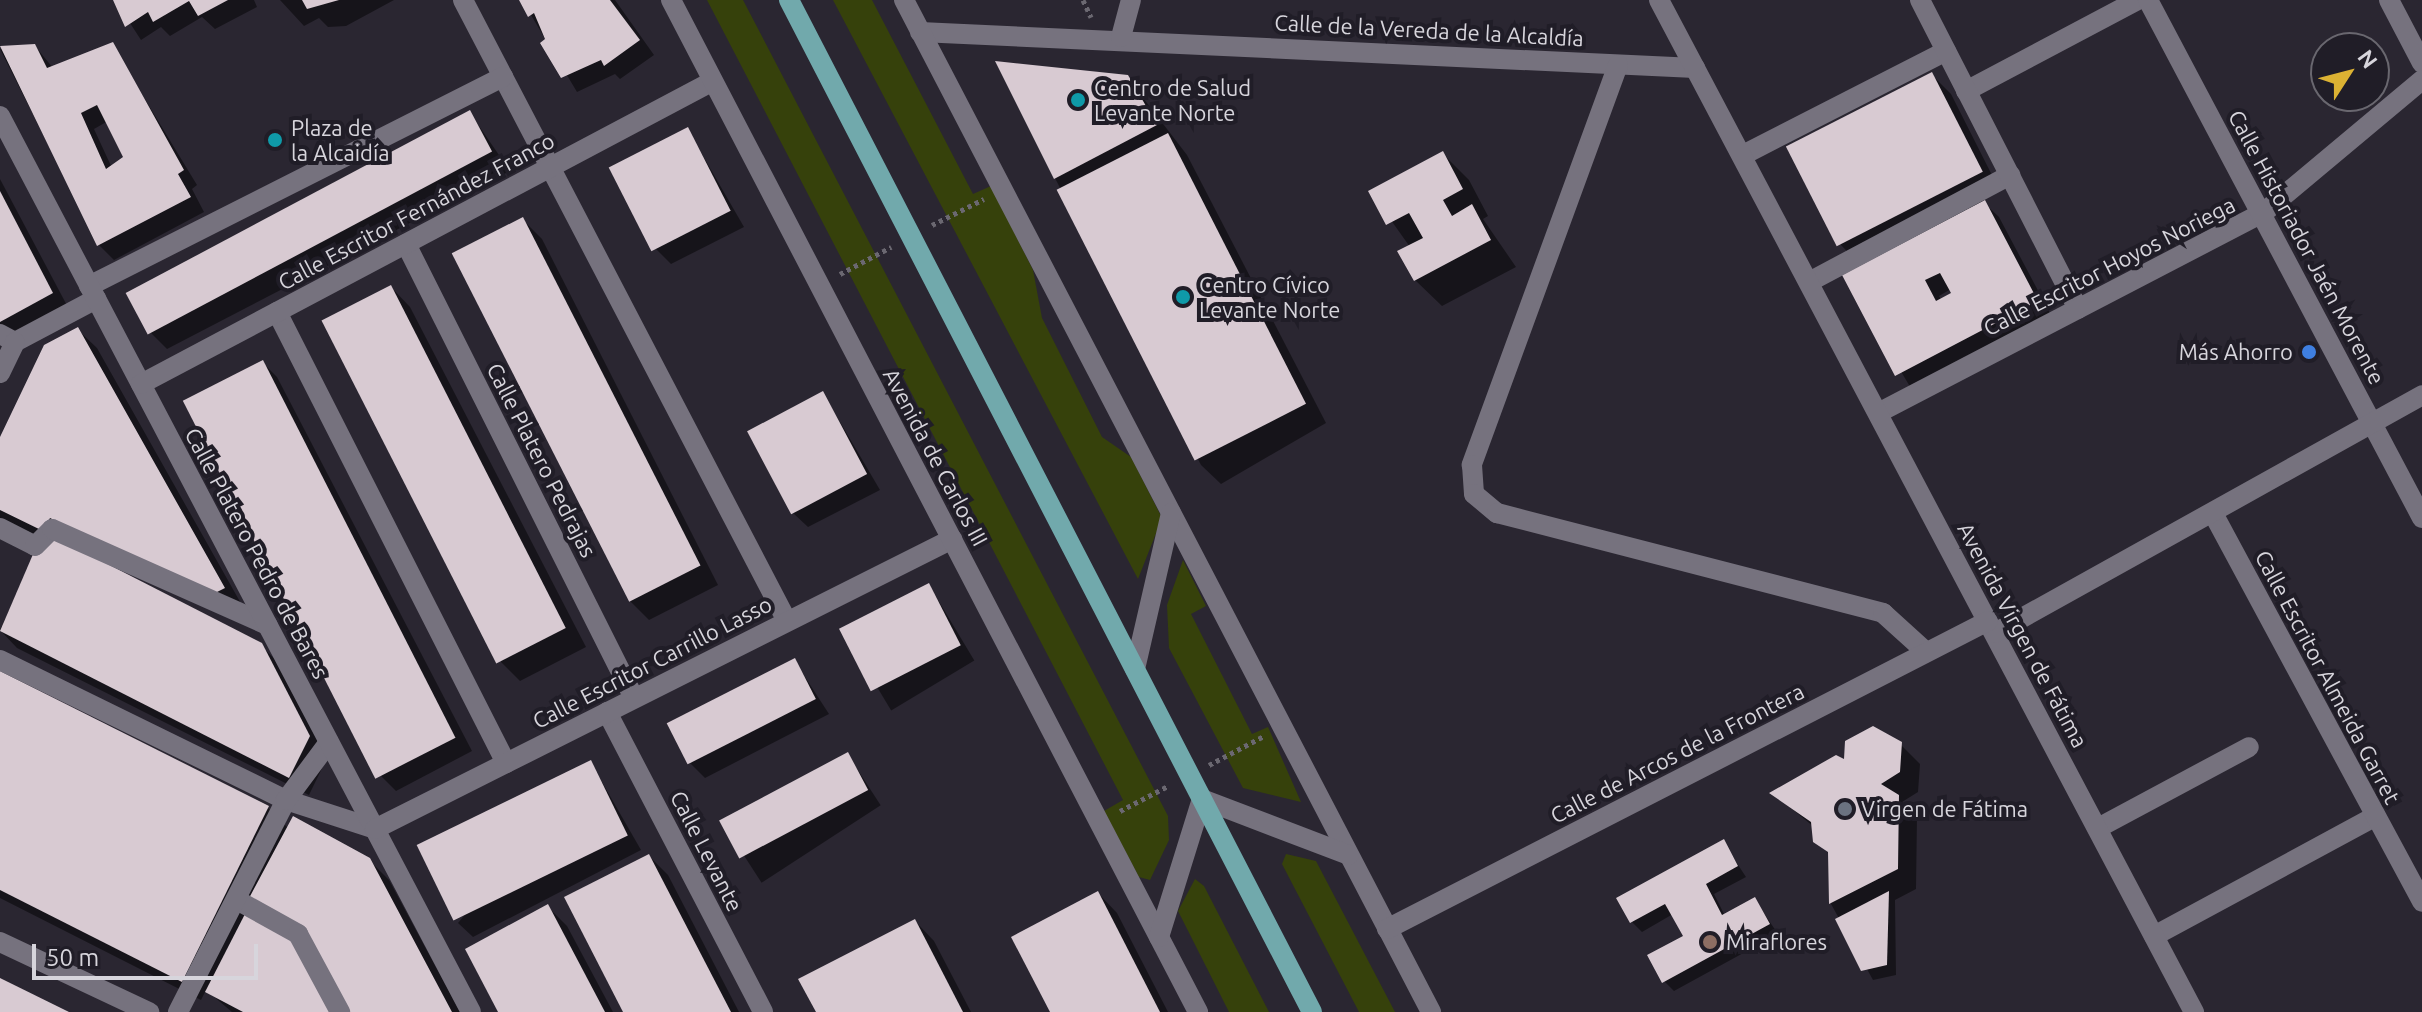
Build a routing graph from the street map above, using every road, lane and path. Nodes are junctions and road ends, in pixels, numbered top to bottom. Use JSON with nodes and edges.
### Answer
{"nodes":[{"id":1,"x":463,"y":0,"type":"edge"},
{"id":2,"x":671,"y":0,"type":"edge"},
{"id":3,"x":789,"y":0,"type":"edge"},
{"id":4,"x":904,"y":0,"type":"edge"},
{"id":5,"x":1131,"y":0,"type":"edge"},
{"id":6,"x":1659,"y":0,"type":"edge"},
{"id":7,"x":1920,"y":0,"type":"edge"},
{"id":8,"x":2138,"y":0,"type":"edge"},
{"id":9,"x":2148,"y":0,"type":"edge"},
{"id":10,"x":2389,"y":0,"type":"edge"},
{"id":11,"x":920,"y":32,"type":"junction"},
{"id":12,"x":1121,"y":37,"type":"junction"},
{"id":13,"x":1946,"y":51,"type":"junction"},
{"id":14,"x":2422,"y":63,"type":"edge"},
{"id":15,"x":1618,"y":65,"type":"junction"},
{"id":16,"x":1695,"y":68,"type":"junction"},
{"id":17,"x":503,"y":77,"type":"junction"},
{"id":18,"x":2422,"y":80,"type":"edge"},
{"id":19,"x":713,"y":81,"type":"junction"},
{"id":20,"x":1966,"y":91,"type":"junction"},
{"id":21,"x":0,"y":116,"type":"edge"},
{"id":22,"x":1743,"y":155,"type":"junction"},
{"id":23,"x":549,"y":168,"type":"junction"},
{"id":24,"x":2010,"y":175,"type":"junction"},
{"id":25,"x":2263,"y":213,"type":"junction"},
{"id":26,"x":406,"y":244,"type":"junction"},
{"id":27,"x":1809,"y":282,"type":"junction"},
{"id":28,"x":93,"y":292,"type":"junction"},
{"id":29,"x":2078,"y":309,"type":"junction"},
{"id":30,"x":277,"y":312,"type":"junction"},
{"id":31,"x":8,"y":338,"type":"edge"},
{"id":32,"x":0,"y":373,"type":"edge"},
{"id":33,"x":141,"y":384,"type":"junction"},
{"id":34,"x":2422,"y":395,"type":"edge"},
{"id":35,"x":1878,"y":413,"type":"junction"},
{"id":36,"x":2374,"y":426,"type":"junction"},
{"id":37,"x":1171,"y":513,"type":"junction"},
{"id":38,"x":2215,"y":517,"type":"junction"},
{"id":39,"x":2422,"y":518,"type":"edge"},
{"id":40,"x":0,"y":528,"type":"edge"},
{"id":41,"x":952,"y":539,"type":"junction"},
{"id":42,"x":787,"y":621,"type":"junction"},
{"id":43,"x":268,"y":625,"type":"junction"},
{"id":44,"x":1992,"y":627,"type":"junction"},
{"id":45,"x":1926,"y":652,"type":"junction"},
{"id":46,"x":0,"y":660,"type":"edge"},
{"id":47,"x":1135,"y":669,"type":"junction"},
{"id":48,"x":634,"y":698,"type":"junction"},
{"id":49,"x":607,"y":712,"type":"junction"},
{"id":50,"x":329,"y":742,"type":"junction"},
{"id":51,"x":2249,"y":747,"type":"dead end"},
{"id":52,"x":506,"y":763,"type":"junction"},
{"id":53,"x":1202,"y":799,"type":"junction"},
{"id":54,"x":286,"y":800,"type":"junction"},
{"id":55,"x":2376,"y":816,"type":"junction"},
{"id":56,"x":2098,"y":828,"type":"junction"},
{"id":57,"x":375,"y":829,"type":"junction"},
{"id":58,"x":1349,"y":855,"type":"junction"},
{"id":59,"x":237,"y":900,"type":"junction"},
{"id":60,"x":2422,"y":902,"type":"edge"},
{"id":61,"x":1387,"y":929,"type":"junction"},
{"id":62,"x":2154,"y":936,"type":"junction"},
{"id":63,"x":1159,"y":937,"type":"junction"},
{"id":64,"x":0,"y":942,"type":"edge"},
{"id":65,"x":149,"y":1012,"type":"edge"},
{"id":66,"x":178,"y":1012,"type":"edge"},
{"id":67,"x":340,"y":1012,"type":"edge"},
{"id":68,"x":471,"y":1012,"type":"edge"},
{"id":69,"x":763,"y":1012,"type":"edge"},
{"id":70,"x":1198,"y":1012,"type":"edge"},
{"id":71,"x":1312,"y":1012,"type":"edge"},
{"id":72,"x":1431,"y":1012,"type":"edge"},
{"id":73,"x":2194,"y":1012,"type":"edge"}],
"edges":[{"from":1,"to":17,"type":"street"},
{"from":2,"to":19,"type":"street","name":"Avenida de Carlos III"},
{"from":3,"to":47,"type":"main road"},
{"from":4,"to":11,"type":"street"},
{"from":5,"to":12,"type":"street"},
{"from":6,"to":16,"type":"street","name":"Avenida Virgen de Fátima"},
{"from":7,"to":13,"type":"street"},
{"from":8,"to":20,"type":"street"},
{"from":9,"to":25,"type":"street","name":"Calle Historiador Jaén Morente"},
{"from":10,"to":14,"type":"street"},
{"from":11,"to":12,"type":"street","name":"Calle de la Vereda de la Alcaldía"},
{"from":11,"to":37,"type":"street"},
{"from":12,"to":15,"type":"street","name":"Calle de la Vereda de la Alcaldía"},
{"from":13,"to":20,"type":"street"},
{"from":13,"to":22,"type":"street"},
{"from":15,"to":16,"type":"street","name":"Calle de la Vereda de la Alcaldía"},
{"from":15,"to":45,"type":"street"},
{"from":16,"to":22,"type":"street","name":"Avenida Virgen de Fátima"},
{"from":17,"to":23,"type":"street"},
{"from":17,"to":28,"type":"street"},
{"from":18,"to":25,"type":"street","name":"Calle Escritor Hoyos Noriega"},
{"from":19,"to":23,"type":"street","name":"Calle Escritor Fernández Franco"},
{"from":19,"to":41,"type":"street","name":"Avenida de Carlos III"},
{"from":20,"to":24,"type":"street"},
{"from":21,"to":28,"type":"street","name":"Calle Platero Pedro de Bares"},
{"from":22,"to":27,"type":"street","name":"Avenida Virgen de Fátima"},
{"from":23,"to":26,"type":"street","name":"Calle Escritor Fernández Franco"},
{"from":23,"to":42,"type":"street"},
{"from":24,"to":27,"type":"street"},
{"from":24,"to":29,"type":"street"},
{"from":25,"to":29,"type":"street","name":"Calle Escritor Hoyos Noriega"},
{"from":25,"to":36,"type":"street","name":"Calle Historiador Jaén Morente"},
{"from":26,"to":30,"type":"street","name":"Calle Escritor Fernández Franco"},
{"from":26,"to":48,"type":"street","name":"Calle Platero Pedrajas"},
{"from":27,"to":35,"type":"street","name":"Avenida Virgen de Fátima"},
{"from":28,"to":31,"type":"street"},
{"from":28,"to":33,"type":"street","name":"Calle Platero Pedro de Bares"},
{"from":29,"to":35,"type":"street","name":"Calle Escritor Hoyos Noriega"},
{"from":30,"to":33,"type":"street","name":"Calle Escritor Fernández Franco"},
{"from":30,"to":52,"type":"street"},
{"from":31,"to":32,"type":"street"},
{"from":33,"to":43,"type":"street","name":"Calle Platero Pedro de Bares"},
{"from":34,"to":36,"type":"street","name":"Calle de Arcos de la Frontera"},
{"from":35,"to":44,"type":"street","name":"Avenida Virgen de Fátima"},
{"from":36,"to":38,"type":"street","name":"Calle de Arcos de la Frontera"},
{"from":36,"to":39,"type":"street","name":"Calle Historiador Jaén Morente"},
{"from":37,"to":47,"type":"street"},
{"from":37,"to":58,"type":"street"},
{"from":38,"to":44,"type":"street","name":"Calle de Arcos de la Frontera"},
{"from":38,"to":55,"type":"street","name":"Calle Escritor Almeida Garret"},
{"from":40,"to":43,"type":"street"},
{"from":41,"to":42,"type":"street","name":"Calle Escritor Carrillo Lasso"},
{"from":41,"to":63,"type":"street","name":"Avenida de Carlos III"},
{"from":42,"to":48,"type":"street","name":"Calle Escritor Carrillo Lasso"},
{"from":43,"to":50,"type":"street","name":"Calle Platero Pedro de Bares"},
{"from":44,"to":45,"type":"street","name":"Calle de Arcos de la Frontera"},
{"from":44,"to":56,"type":"street","name":"Avenida Virgen de Fátima"},
{"from":45,"to":61,"type":"street","name":"Calle de Arcos de la Frontera"},
{"from":46,"to":54,"type":"street"},
{"from":47,"to":53,"type":"main road"},
{"from":48,"to":49,"type":"street","name":"Calle Escritor Carrillo Lasso"},
{"from":49,"to":52,"type":"street","name":"Calle Escritor Carrillo Lasso"},
{"from":49,"to":69,"type":"street","name":"Calle Levante"},
{"from":50,"to":54,"type":"street"},
{"from":50,"to":57,"type":"street","name":"Calle Platero Pedro de Bares"},
{"from":51,"to":56,"type":"street"},
{"from":52,"to":57,"type":"street","name":"Calle Escritor Carrillo Lasso"},
{"from":53,"to":58,"type":"street"},
{"from":53,"to":63,"type":"street"},
{"from":53,"to":71,"type":"main road"},
{"from":54,"to":57,"type":"street"},
{"from":54,"to":59,"type":"street"},
{"from":55,"to":60,"type":"street","name":"Calle Escritor Almeida Garret"},
{"from":55,"to":62,"type":"street"},
{"from":56,"to":62,"type":"street","name":"Avenida Virgen de Fátima"},
{"from":57,"to":68,"type":"street","name":"Calle Platero Pedro de Bares"},
{"from":58,"to":61,"type":"street"},
{"from":59,"to":66,"type":"street"},
{"from":59,"to":67,"type":"street"},
{"from":61,"to":72,"type":"street"},
{"from":62,"to":73,"type":"street","name":"Avenida Virgen de Fátima"},
{"from":63,"to":70,"type":"street","name":"Avenida de Carlos III"},
{"from":64,"to":65,"type":"street"}]}
